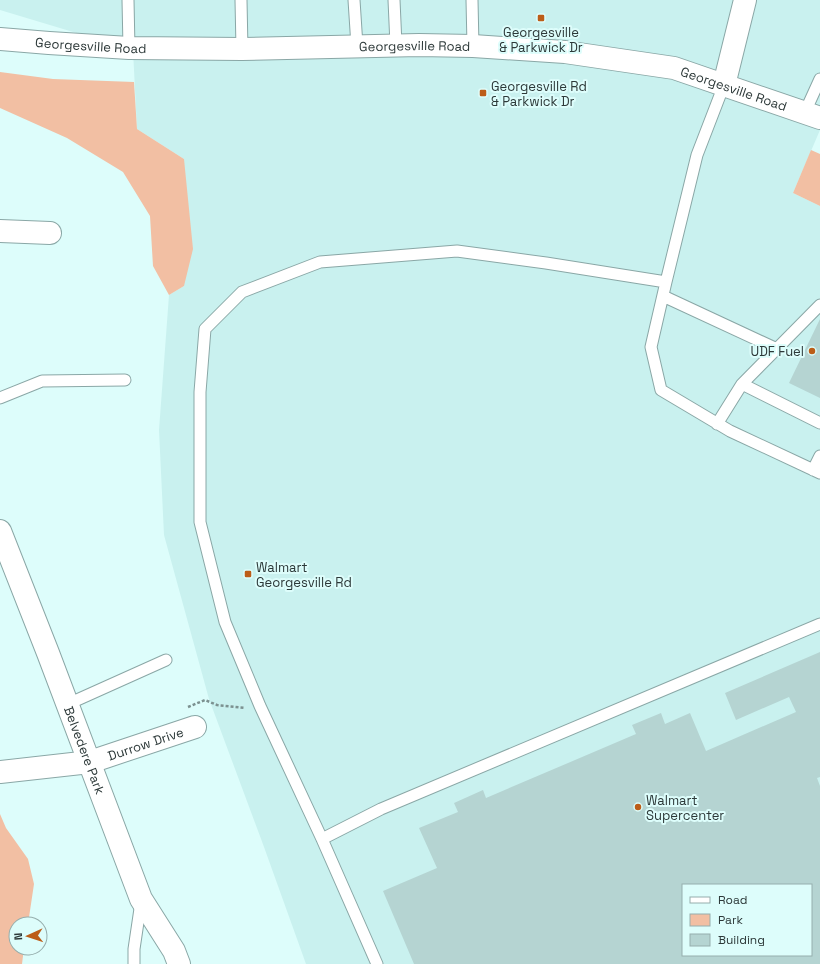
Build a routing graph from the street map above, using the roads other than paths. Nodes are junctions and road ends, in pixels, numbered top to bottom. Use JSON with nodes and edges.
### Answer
{"nodes":[{"id":1,"x":128,"y":0,"type":"edge"},
{"id":2,"x":241,"y":0,"type":"edge"},
{"id":3,"x":354,"y":0,"type":"edge"},
{"id":4,"x":394,"y":0,"type":"edge"},
{"id":5,"x":472,"y":0,"type":"edge"},
{"id":6,"x":745,"y":0,"type":"edge"},
{"id":7,"x":0,"y":39,"type":"edge"},
{"id":8,"x":396,"y":45,"type":"junction"},
{"id":9,"x":357,"y":46,"type":"junction"},
{"id":10,"x":473,"y":46,"type":"junction"},
{"id":11,"x":129,"y":48,"type":"junction"},
{"id":12,"x":242,"y":49,"type":"junction"},
{"id":13,"x":820,"y":79,"type":"edge"},
{"id":14,"x":724,"y":85,"type":"junction"},
{"id":15,"x":813,"y":115,"type":"edge"},
{"id":16,"x":0,"y":231,"type":"edge"},
{"id":17,"x":50,"y":233,"type":"dead end"},
{"id":18,"x":666,"y":282,"type":"junction"},
{"id":19,"x":662,"y":296,"type":"junction"},
{"id":20,"x":820,"y":305,"type":"edge"},
{"id":21,"x":777,"y":349,"type":"junction"},
{"id":22,"x":125,"y":380,"type":"dead end"},
{"id":23,"x":742,"y":384,"type":"junction"},
{"id":24,"x":0,"y":398,"type":"edge"},
{"id":25,"x":717,"y":424,"type":"junction"},
{"id":26,"x":820,"y":424,"type":"edge"},
{"id":27,"x":820,"y":456,"type":"edge"},
{"id":28,"x":816,"y":472,"type":"edge"},
{"id":29,"x":0,"y":531,"type":"edge"},
{"id":30,"x":820,"y":624,"type":"edge"},
{"id":31,"x":166,"y":660,"type":"dead end"},
{"id":32,"x":68,"y":704,"type":"junction"},
{"id":33,"x":195,"y":727,"type":"dead end"},
{"id":34,"x":90,"y":762,"type":"junction"},
{"id":35,"x":0,"y":772,"type":"edge"},
{"id":36,"x":322,"y":839,"type":"junction"},
{"id":37,"x":141,"y":899,"type":"junction"},
{"id":38,"x":134,"y":964,"type":"edge"},
{"id":39,"x":178,"y":964,"type":"edge"},
{"id":40,"x":377,"y":964,"type":"edge"}],
"edges":[{"from":1,"to":11,"type":"lane"},
{"from":2,"to":12,"type":"lane"},
{"from":3,"to":9,"type":"lane"},
{"from":4,"to":8,"type":"lane"},
{"from":5,"to":10,"type":"lane"},
{"from":6,"to":14,"type":"main road"},
{"from":7,"to":11,"type":"main road","name":"Georgesville Road"},
{"from":8,"to":9,"type":"main road","name":"Georgesville Road"},
{"from":8,"to":10,"type":"main road","name":"Georgesville Road"},
{"from":9,"to":12,"type":"main road","name":"Georgesville Road"},
{"from":10,"to":14,"type":"main road","name":"Georgesville Road"},
{"from":11,"to":12,"type":"main road","name":"Georgesville Road"},
{"from":13,"to":15,"type":"lane"},
{"from":14,"to":15,"type":"main road","name":"Georgesville Road"},
{"from":14,"to":18,"type":"lane"},
{"from":16,"to":17,"type":"main road"},
{"from":18,"to":19,"type":"lane"},
{"from":18,"to":36,"type":"lane"},
{"from":19,"to":21,"type":"lane"},
{"from":19,"to":25,"type":"lane"},
{"from":20,"to":21,"type":"lane"},
{"from":21,"to":23,"type":"lane"},
{"from":22,"to":24,"type":"lane"},
{"from":23,"to":25,"type":"lane"},
{"from":23,"to":26,"type":"lane"},
{"from":25,"to":28,"type":"lane"},
{"from":27,"to":28,"type":"lane"},
{"from":29,"to":32,"type":"main road","name":"Belvedere Park"},
{"from":30,"to":36,"type":"lane"},
{"from":31,"to":32,"type":"lane"},
{"from":32,"to":34,"type":"main road","name":"Belvedere Park"},
{"from":33,"to":34,"type":"main road","name":"Durrow Drive"},
{"from":34,"to":35,"type":"main road","name":"Durrow Drive"},
{"from":34,"to":37,"type":"main road","name":"Belvedere Park"},
{"from":36,"to":40,"type":"lane"},
{"from":37,"to":38,"type":"lane"},
{"from":37,"to":39,"type":"main road","name":"Belvedere Park"}]}
